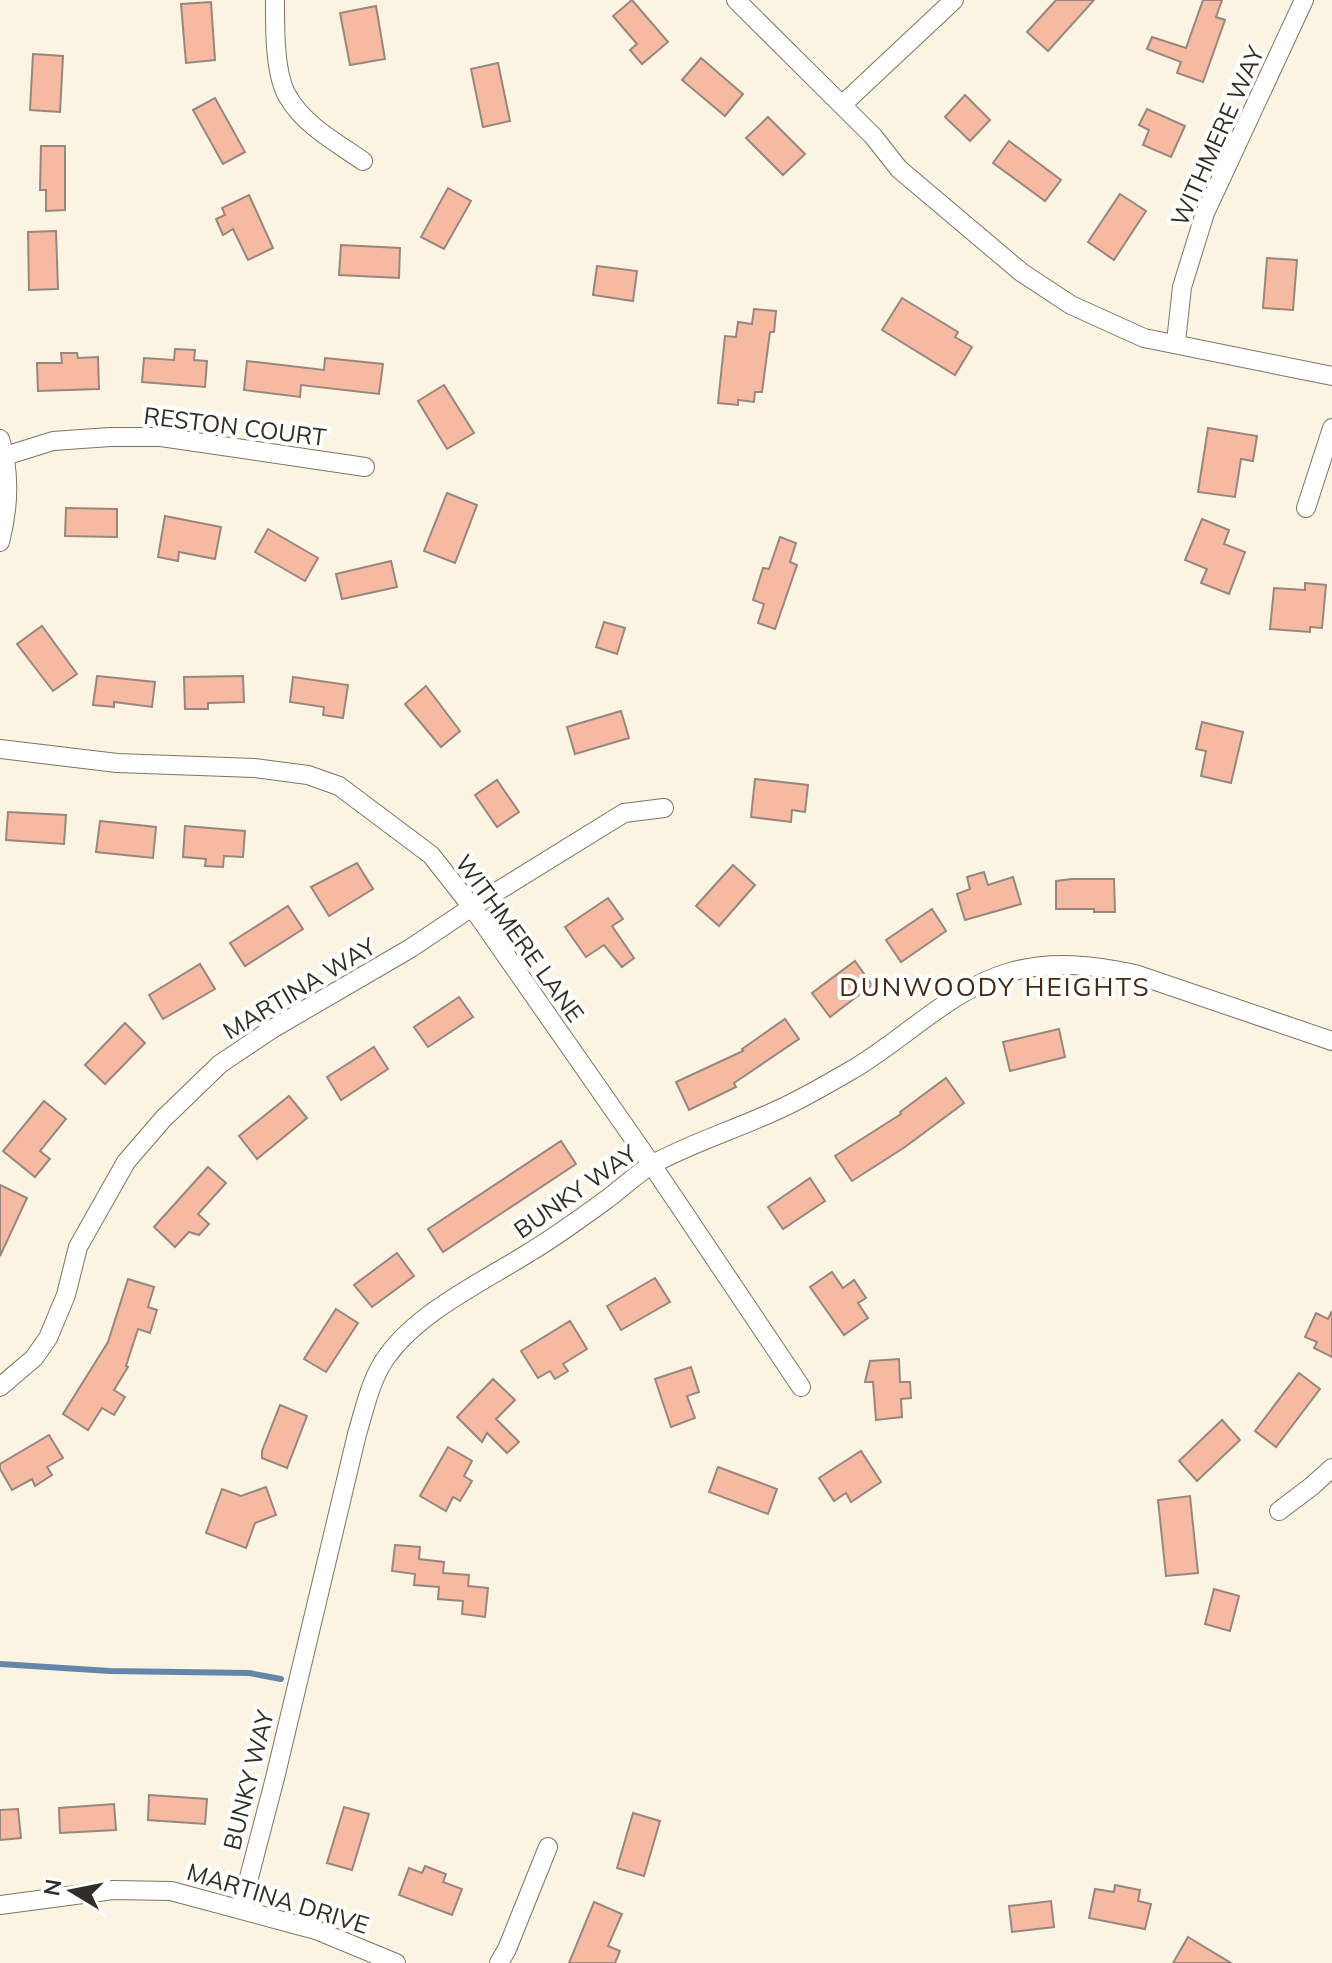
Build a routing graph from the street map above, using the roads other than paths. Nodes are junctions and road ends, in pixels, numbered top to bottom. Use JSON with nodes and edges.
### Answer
{"nodes":[{"id":1,"x":275,"y":0,"type":"edge"},
{"id":2,"x":736,"y":0,"type":"edge"},
{"id":3,"x":954,"y":0,"type":"edge"},
{"id":4,"x":1304,"y":0,"type":"edge"},
{"id":5,"x":842,"y":105,"type":"junction"},
{"id":6,"x":363,"y":161,"type":"dead end"},
{"id":7,"x":1176,"y":342,"type":"junction"},
{"id":8,"x":1332,"y":376,"type":"edge"},
{"id":9,"x":1332,"y":428,"type":"edge"},
{"id":10,"x":3,"y":448,"type":"edge"},
{"id":11,"x":365,"y":467,"type":"dead end"},
{"id":12,"x":1306,"y":508,"type":"dead end"},
{"id":13,"x":0,"y":542,"type":"edge"},
{"id":14,"x":0,"y":749,"type":"edge"},
{"id":15,"x":664,"y":808,"type":"dead end"},
{"id":16,"x":472,"y":907,"type":"junction"},
{"id":17,"x":1332,"y":1041,"type":"edge"},
{"id":18,"x":652,"y":1165,"type":"junction"},
{"id":19,"x":0,"y":1387,"type":"edge"},
{"id":20,"x":801,"y":1387,"type":"dead end"},
{"id":21,"x":1332,"y":1468,"type":"edge"},
{"id":22,"x":1279,"y":1511,"type":"dead end"},
{"id":23,"x":548,"y":1847,"type":"dead end"},
{"id":24,"x":0,"y":1905,"type":"edge"},
{"id":25,"x":241,"y":1908,"type":"junction"},
{"id":26,"x":396,"y":1963,"type":"edge"},
{"id":27,"x":499,"y":1963,"type":"edge"}],
"edges":[{"from":1,"to":6,"type":"street"},
{"from":2,"to":5,"type":"street"},
{"from":3,"to":5,"type":"street"},
{"from":4,"to":7,"type":"street","name":"WITHMERE WAY"},
{"from":5,"to":7,"type":"street"},
{"from":7,"to":8,"type":"street"},
{"from":9,"to":12,"type":"street"},
{"from":10,"to":11,"type":"street","name":"RESTON COURT"},
{"from":10,"to":13,"type":"street"},
{"from":14,"to":16,"type":"street","name":"WITHMERE LANE"},
{"from":15,"to":16,"type":"street","name":"MARTINA WAY"},
{"from":16,"to":18,"type":"street","name":"WITHMERE LANE"},
{"from":16,"to":19,"type":"street","name":"MARTINA WAY"},
{"from":17,"to":18,"type":"street","name":"BUNKY WAY"},
{"from":18,"to":20,"type":"street","name":"WITHMERE LANE"},
{"from":18,"to":25,"type":"street","name":"BUNKY WAY"},
{"from":21,"to":22,"type":"street"},
{"from":23,"to":27,"type":"street"},
{"from":24,"to":25,"type":"street","name":"MARTINA DRIVE"},
{"from":25,"to":26,"type":"street","name":"MARTINA DRIVE"}]}
